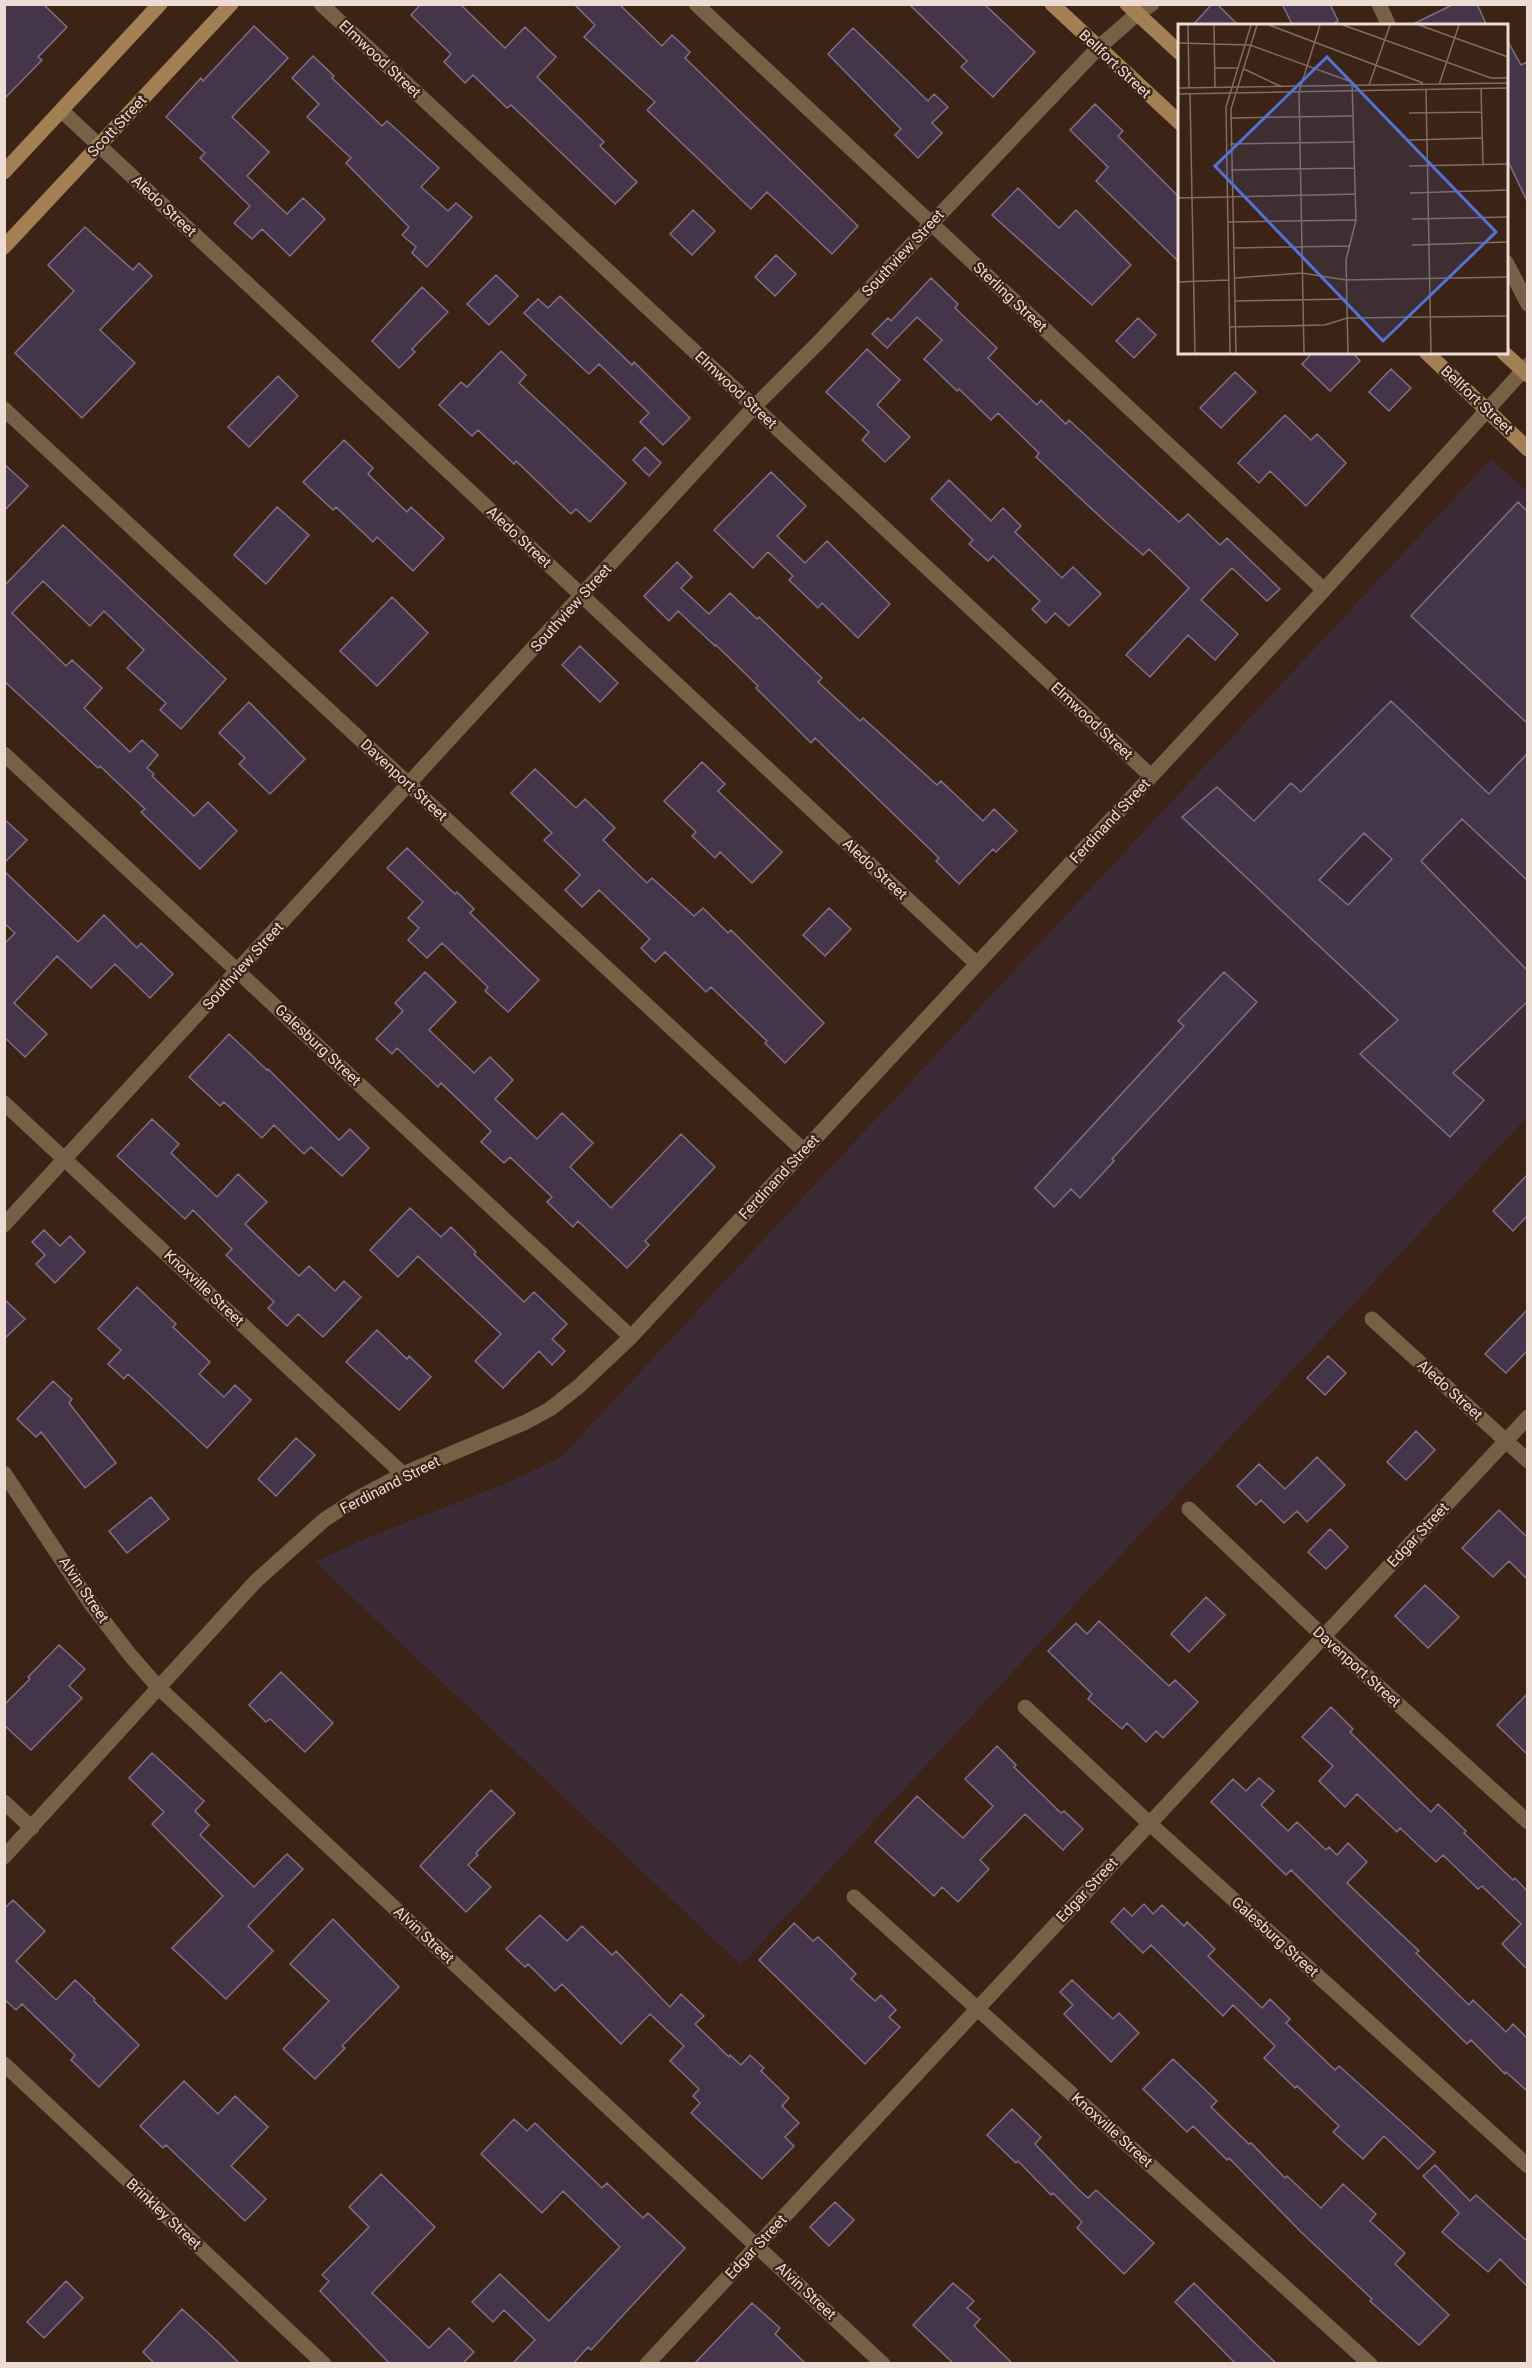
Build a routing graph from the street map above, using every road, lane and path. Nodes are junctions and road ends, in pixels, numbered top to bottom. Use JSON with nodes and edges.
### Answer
{"nodes":[{"id":1,"x":160,"y":4,"type":"edge"},
{"id":2,"x":231,"y":4,"type":"edge"},
{"id":3,"x":321,"y":4,"type":"edge"},
{"id":4,"x":696,"y":4,"type":"edge"},
{"id":5,"x":1052,"y":4,"type":"edge"},
{"id":6,"x":1152,"y":4,"type":"edge"},
{"id":7,"x":1379,"y":4,"type":"edge"},
{"id":8,"x":1132,"y":9,"type":"edge"},
{"id":9,"x":1388,"y":24,"type":"edge"},
{"id":10,"x":1098,"y":48,"type":"junction"},
{"id":11,"x":1178,"y":52,"type":"edge"},
{"id":12,"x":62,"y":111,"type":"junction"},
{"id":13,"x":1178,"y":122,"type":"edge"},
{"id":14,"x":98,"y":146,"type":"junction"},
{"id":15,"x":4,"y":172,"type":"edge"},
{"id":16,"x":931,"y":223,"type":"junction"},
{"id":17,"x":4,"y":248,"type":"edge"},
{"id":18,"x":1508,"y":266,"type":"edge"},
{"id":19,"x":1527,"y":304,"type":"edge"},
{"id":20,"x":1428,"y":354,"type":"edge"},
{"id":21,"x":1506,"y":354,"type":"edge"},
{"id":22,"x":1526,"y":370,"type":"edge"},
{"id":23,"x":754,"y":407,"type":"junction"},
{"id":24,"x":4,"y":409,"type":"edge"},
{"id":25,"x":1488,"y":411,"type":"junction"},
{"id":26,"x":1527,"y":449,"type":"edge"},
{"id":27,"x":1324,"y":590,"type":"junction"},
{"id":28,"x":582,"y":596,"type":"junction"},
{"id":29,"x":4,"y":754,"type":"edge"},
{"id":30,"x":1151,"y":776,"type":"junction"},
{"id":31,"x":408,"y":784,"type":"junction"},
{"id":32,"x":977,"y":964,"type":"junction"},
{"id":33,"x":239,"y":972,"type":"junction"},
{"id":34,"x":4,"y":1102,"type":"edge"},
{"id":35,"x":803,"y":1150,"type":"junction"},
{"id":36,"x":66,"y":1160,"type":"junction"},
{"id":37,"x":4,"y":1225,"type":"edge"},
{"id":38,"x":1372,"y":1319,"type":"dead end"},
{"id":39,"x":631,"y":1337,"type":"junction"},
{"id":40,"x":1527,"y":1417,"type":"edge"},
{"id":41,"x":1506,"y":1441,"type":"junction"},
{"id":42,"x":1527,"y":1461,"type":"edge"},
{"id":43,"x":4,"y":1473,"type":"edge"},
{"id":44,"x":402,"y":1474,"type":"junction"},
{"id":45,"x":1189,"y":1509,"type":"dead end"},
{"id":46,"x":1323,"y":1636,"type":"junction"},
{"id":47,"x":158,"y":1687,"type":"junction"},
{"id":48,"x":1024,"y":1707,"type":"dead end"},
{"id":49,"x":4,"y":1802,"type":"edge"},
{"id":50,"x":1527,"y":1822,"type":"edge"},
{"id":51,"x":1149,"y":1824,"type":"junction"},
{"id":52,"x":32,"y":1828,"type":"junction"},
{"id":53,"x":4,"y":1857,"type":"edge"},
{"id":54,"x":854,"y":1897,"type":"dead end"},
{"id":55,"x":976,"y":2007,"type":"junction"},
{"id":56,"x":4,"y":2064,"type":"edge"},
{"id":57,"x":1527,"y":2166,"type":"edge"},
{"id":58,"x":758,"y":2245,"type":"junction"},
{"id":59,"x":324,"y":2364,"type":"edge"},
{"id":60,"x":647,"y":2364,"type":"edge"},
{"id":61,"x":884,"y":2364,"type":"edge"},
{"id":62,"x":1370,"y":2364,"type":"edge"}],
"edges":[{"from":1,"to":12,"type":"main road"},
{"from":2,"to":14,"type":"main road","name":"Scott Street"},
{"from":3,"to":23,"type":"street","name":"Elmwood Street"},
{"from":4,"to":16,"type":"street","name":"Sterling Street"},
{"from":5,"to":10,"type":"main road","name":"Bellfort Street"},
{"from":6,"to":8,"type":"street","name":"Southview Street"},
{"from":7,"to":9,"type":"street"},
{"from":8,"to":10,"type":"street","name":"Southview Street"},
{"from":8,"to":11,"type":"main road"},
{"from":10,"to":13,"type":"main road","name":"Bellfort Street"},
{"from":10,"to":16,"type":"street","name":"Southview Street"},
{"from":12,"to":14,"type":"street","name":"Aledo Street"},
{"from":12,"to":15,"type":"main road"},
{"from":14,"to":17,"type":"main road","name":"Scott Street"},
{"from":14,"to":28,"type":"street","name":"Aledo Street"},
{"from":16,"to":23,"type":"street","name":"Southview Street"},
{"from":16,"to":27,"type":"street","name":"Sterling Street"},
{"from":18,"to":19,"type":"street"},
{"from":20,"to":25,"type":"main road","name":"Bellfort Street"},
{"from":21,"to":22,"type":"main road"},
{"from":22,"to":25,"type":"street","name":"Ferdinand Street"},
{"from":23,"to":28,"type":"street","name":"Southview Street"},
{"from":23,"to":30,"type":"street","name":"Elmwood Street"},
{"from":24,"to":31,"type":"street","name":"Davenport Street"},
{"from":25,"to":26,"type":"main road","name":"Bellfort Street"},
{"from":25,"to":27,"type":"street","name":"Ferdinand Street"},
{"from":27,"to":30,"type":"street","name":"Ferdinand Street"},
{"from":28,"to":31,"type":"street","name":"Southview Street"},
{"from":28,"to":32,"type":"street","name":"Aledo Street"},
{"from":29,"to":33,"type":"street","name":"Galesburg Street"},
{"from":30,"to":32,"type":"street","name":"Ferdinand Street"},
{"from":31,"to":33,"type":"street","name":"Southview Street"},
{"from":31,"to":35,"type":"street","name":"Davenport Street"},
{"from":32,"to":35,"type":"street","name":"Ferdinand Street"},
{"from":33,"to":36,"type":"street","name":"Southview Street"},
{"from":33,"to":39,"type":"street","name":"Galesburg Street"},
{"from":34,"to":36,"type":"street","name":"Knoxville Street"},
{"from":35,"to":39,"type":"street","name":"Ferdinand Street"},
{"from":36,"to":37,"type":"street","name":"Southview Street"},
{"from":36,"to":44,"type":"street","name":"Knoxville Street"},
{"from":38,"to":41,"type":"street","name":"Aledo Street"},
{"from":39,"to":44,"type":"street","name":"Ferdinand Street"},
{"from":40,"to":41,"type":"street","name":"Edgar Street"},
{"from":41,"to":42,"type":"street","name":"Aledo Street"},
{"from":41,"to":46,"type":"street","name":"Edgar Street"},
{"from":43,"to":47,"type":"street","name":"Alvin Street"},
{"from":44,"to":47,"type":"street","name":"Ferdinand Street"},
{"from":45,"to":46,"type":"street","name":"Davenport Street"},
{"from":46,"to":50,"type":"street","name":"Davenport Street"},
{"from":46,"to":51,"type":"street","name":"Edgar Street"},
{"from":47,"to":52,"type":"street","name":"Ferdinand Street"},
{"from":47,"to":58,"type":"street","name":"Alvin Street"},
{"from":48,"to":51,"type":"street","name":"Galesburg Street"},
{"from":49,"to":52,"type":"street"},
{"from":51,"to":55,"type":"street","name":"Edgar Street"},
{"from":51,"to":57,"type":"street","name":"Galesburg Street"},
{"from":52,"to":53,"type":"street","name":"Ferdinand Street"},
{"from":54,"to":55,"type":"street","name":"Knoxville Street"},
{"from":55,"to":58,"type":"street","name":"Edgar Street"},
{"from":55,"to":62,"type":"street","name":"Knoxville Street"},
{"from":56,"to":59,"type":"street","name":"Brinkley Street"},
{"from":58,"to":60,"type":"street","name":"Edgar Street"},
{"from":58,"to":61,"type":"street","name":"Alvin Street"}]}
